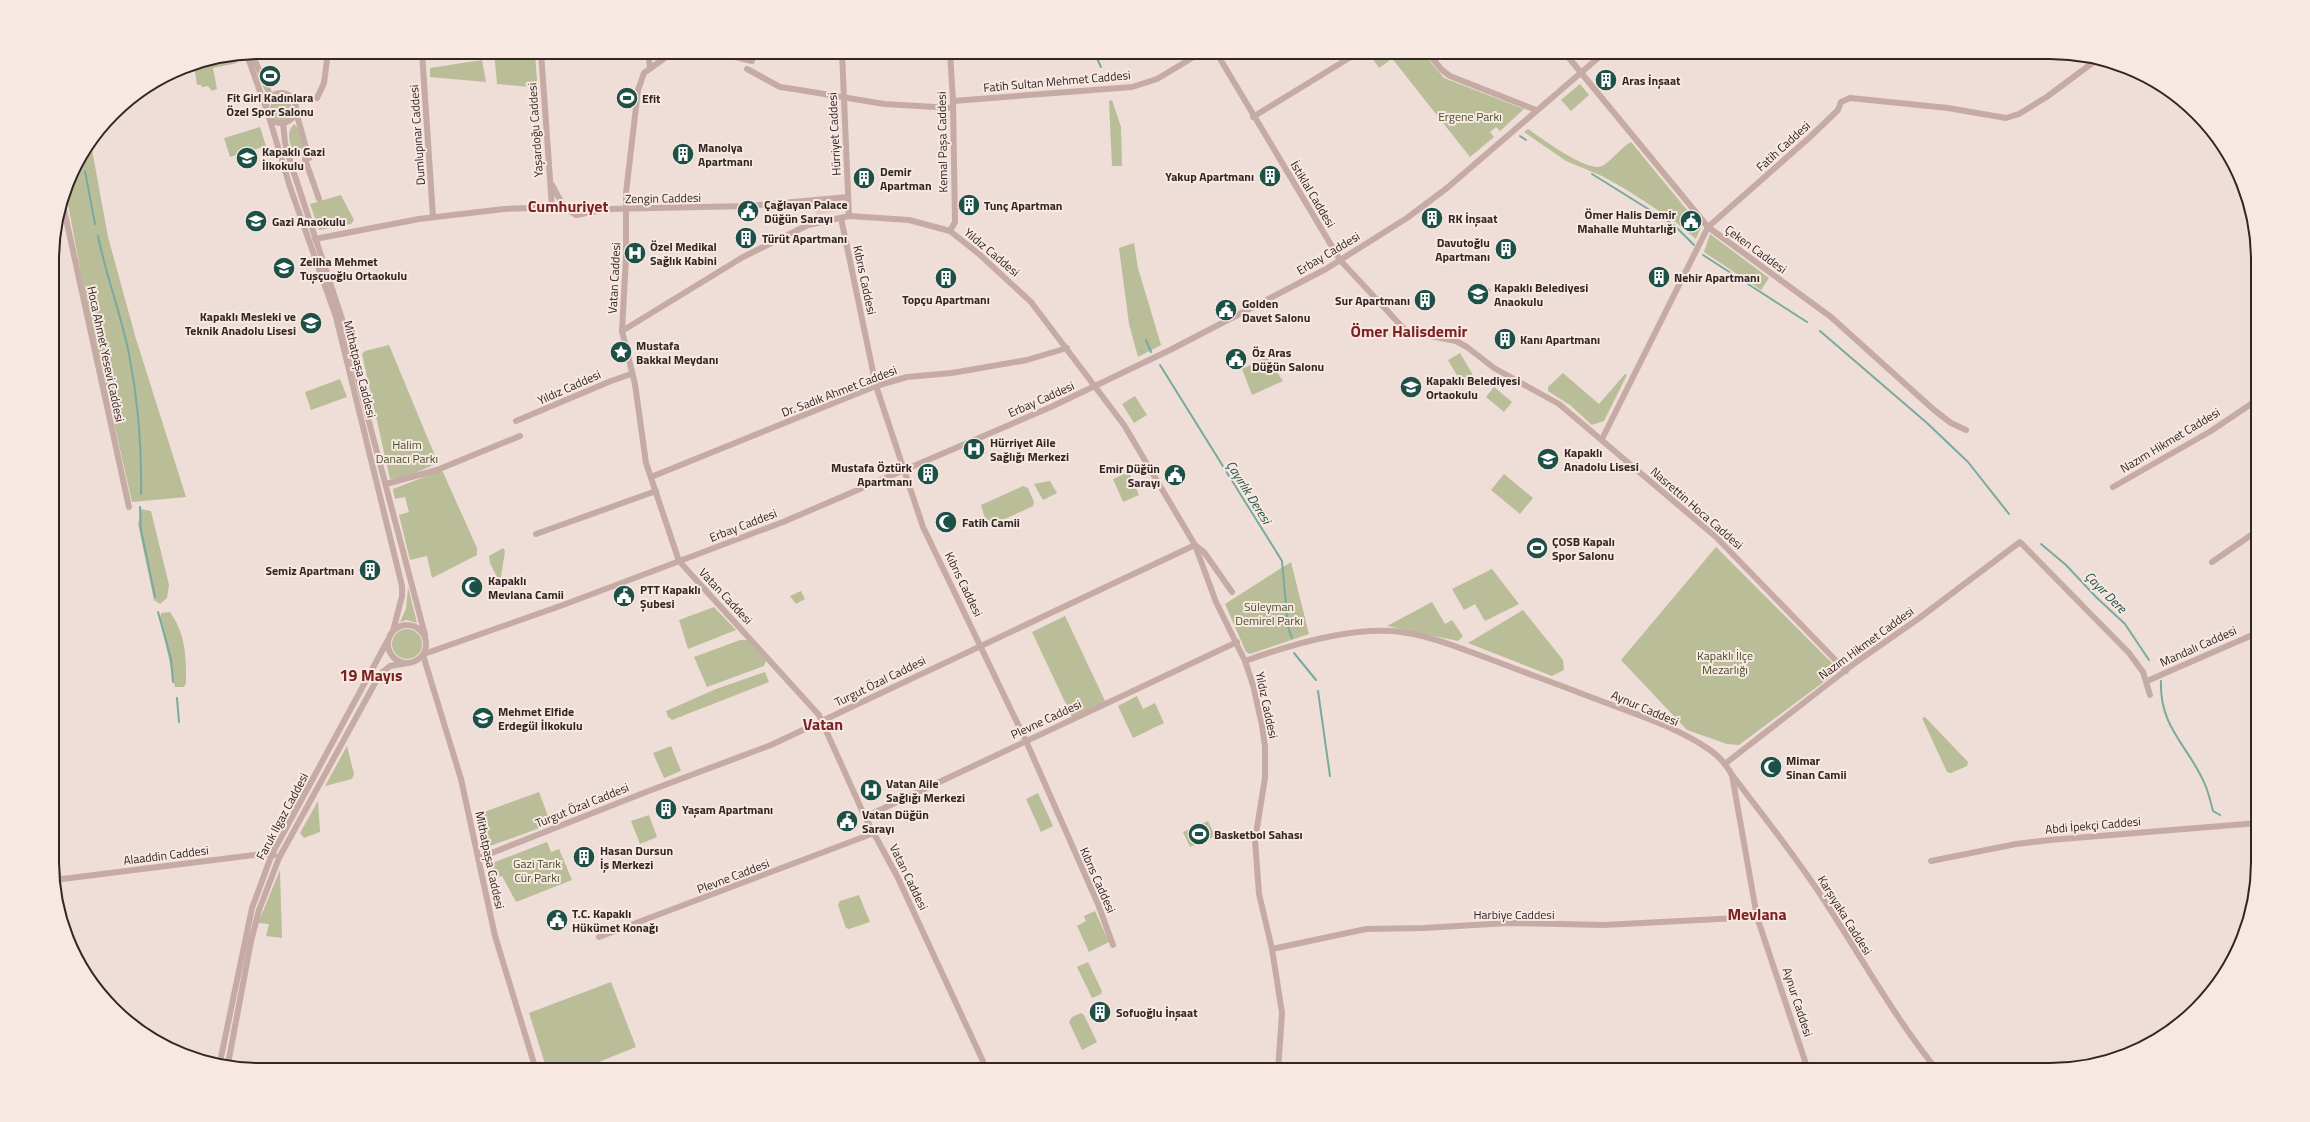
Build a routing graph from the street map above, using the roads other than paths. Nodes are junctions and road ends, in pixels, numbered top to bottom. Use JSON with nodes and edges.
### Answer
{"nodes":[{"id":1,"x":247,"y":59,"type":"edge"},
{"id":2,"x":254,"y":59,"type":"edge"},
{"id":3,"x":327,"y":59,"type":"edge"},
{"id":4,"x":422,"y":59,"type":"edge"},
{"id":5,"x":541,"y":59,"type":"edge"},
{"id":6,"x":649,"y":59,"type":"edge"},
{"id":7,"x":663,"y":59,"type":"edge"},
{"id":8,"x":744,"y":59,"type":"edge"},
{"id":9,"x":842,"y":59,"type":"edge"},
{"id":10,"x":950,"y":59,"type":"edge"},
{"id":11,"x":1190,"y":59,"type":"edge"},
{"id":12,"x":1220,"y":59,"type":"edge"},
{"id":13,"x":1347,"y":59,"type":"edge"},
{"id":14,"x":1433,"y":59,"type":"edge"},
{"id":15,"x":1570,"y":59,"type":"edge"},
{"id":16,"x":1596,"y":59,"type":"edge"},
{"id":17,"x":752,"y":61,"type":"dead end"},
{"id":18,"x":2092,"y":64,"type":"edge"},
{"id":19,"x":650,"y":68,"type":"junction"},
{"id":20,"x":747,"y":69,"type":"dead end"},
{"id":21,"x":1580,"y":72,"type":"junction"},
{"id":22,"x":271,"y":97,"type":"junction"},
{"id":23,"x":843,"y":97,"type":"junction"},
{"id":24,"x":317,"y":98,"type":"dead end"},
{"id":25,"x":953,"y":101,"type":"junction"},
{"id":26,"x":953,"y":108,"type":"junction"},
{"id":27,"x":266,"y":109,"type":"junction"},
{"id":28,"x":1536,"y":110,"type":"junction"},
{"id":29,"x":294,"y":114,"type":"junction"},
{"id":30,"x":1253,"y":116,"type":"junction"},
{"id":31,"x":269,"y":117,"type":"junction"},
{"id":32,"x":283,"y":123,"type":"junction"},
{"id":33,"x":550,"y":182,"type":"junction"},
{"id":34,"x":848,"y":197,"type":"junction"},
{"id":35,"x":319,"y":199,"type":"dead end"},
{"id":36,"x":564,"y":206,"type":"junction"},
{"id":37,"x":552,"y":207,"type":"junction"},
{"id":38,"x":627,"y":209,"type":"junction"},
{"id":39,"x":65,"y":213,"type":"edge"},
{"id":40,"x":850,"y":216,"type":"junction"},
{"id":41,"x":433,"y":217,"type":"junction"},
{"id":42,"x":841,"y":218,"type":"junction"},
{"id":43,"x":1708,"y":227,"type":"junction"},
{"id":44,"x":950,"y":231,"type":"junction"},
{"id":45,"x":315,"y":239,"type":"junction"},
{"id":46,"x":1340,"y":260,"type":"junction"},
{"id":47,"x":622,"y":331,"type":"junction"},
{"id":48,"x":1067,"y":348,"type":"junction"},
{"id":49,"x":631,"y":374,"type":"junction"},
{"id":50,"x":876,"y":386,"type":"junction"},
{"id":51,"x":1096,"y":386,"type":"junction"},
{"id":52,"x":1559,"y":404,"type":"joint"},
{"id":53,"x":2251,"y":404,"type":"edge"},
{"id":54,"x":516,"y":422,"type":"dead end"},
{"id":55,"x":1966,"y":430,"type":"dead end"},
{"id":56,"x":520,"y":436,"type":"dead end"},
{"id":57,"x":1602,"y":439,"type":"junction"},
{"id":58,"x":903,"y":471,"type":"junction"},
{"id":59,"x":651,"y":477,"type":"junction"},
{"id":60,"x":386,"y":484,"type":"junction"},
{"id":61,"x":2113,"y":487,"type":"dead end"},
{"id":62,"x":656,"y":491,"type":"junction"},
{"id":63,"x":129,"y":507,"type":"dead end"},
{"id":64,"x":536,"y":534,"type":"dead end"},
{"id":65,"x":2251,"y":535,"type":"edge"},
{"id":66,"x":1195,"y":545,"type":"junction"},
{"id":67,"x":679,"y":561,"type":"junction"},
{"id":68,"x":2212,"y":562,"type":"dead end"},
{"id":69,"x":1232,"y":592,"type":"dead end"},
{"id":70,"x":393,"y":631,"type":"junction"},
{"id":71,"x":425,"y":635,"type":"junction"},
{"id":72,"x":2251,"y":635,"type":"edge"},
{"id":73,"x":388,"y":640,"type":"junction"},
{"id":74,"x":1237,"y":642,"type":"junction"},
{"id":75,"x":981,"y":645,"type":"junction"},
{"id":76,"x":423,"y":655,"type":"junction"},
{"id":77,"x":1245,"y":661,"type":"junction"},
{"id":78,"x":408,"y":663,"type":"junction"},
{"id":79,"x":1846,"y":671,"type":"junction"},
{"id":80,"x":2148,"y":681,"type":"junction"},
{"id":81,"x":2150,"y":695,"type":"dead end"},
{"id":82,"x":822,"y":721,"type":"junction"},
{"id":83,"x":1026,"y":740,"type":"junction"},
{"id":84,"x":1726,"y":763,"type":"junction"},
{"id":85,"x":1732,"y":775,"type":"junction"},
{"id":86,"x":865,"y":817,"type":"junction"},
{"id":87,"x":2251,"y":824,"type":"edge"},
{"id":88,"x":874,"y":833,"type":"junction"},
{"id":89,"x":272,"y":854,"type":"junction"},
{"id":90,"x":279,"y":858,"type":"junction"},
{"id":91,"x":479,"y":858,"type":"junction"},
{"id":92,"x":1931,"y":861,"type":"dead end"},
{"id":93,"x":60,"y":880,"type":"edge"},
{"id":94,"x":1758,"y":917,"type":"junction"},
{"id":95,"x":599,"y":937,"type":"dead end"},
{"id":96,"x":1113,"y":945,"type":"dead end"},
{"id":97,"x":1272,"y":949,"type":"junction"},
{"id":98,"x":221,"y":1059,"type":"edge"},
{"id":99,"x":229,"y":1060,"type":"edge"},
{"id":100,"x":534,"y":1063,"type":"edge"},
{"id":101,"x":984,"y":1063,"type":"edge"},
{"id":102,"x":1278,"y":1063,"type":"edge"},
{"id":103,"x":1806,"y":1063,"type":"edge"},
{"id":104,"x":1931,"y":1063,"type":"edge"}],
"edges":[{"from":1,"to":27,"type":"street"},
{"from":2,"to":22,"type":"street"},
{"from":3,"to":24,"type":"street"},
{"from":4,"to":41,"type":"street","name":"Dumlupınar Caddesi"},
{"from":5,"to":33,"type":"street","name":"Yaşardoğu Caddesi"},
{"from":6,"to":19,"type":"street"},
{"from":7,"to":19,"type":"street","name":"Vatan Caddesi"},
{"from":8,"to":17,"type":"street"},
{"from":9,"to":23,"type":"street","name":"Hürriyet Caddesi"},
{"from":10,"to":25,"type":"street","name":"Kemal Paşa Caddesi"},
{"from":11,"to":25,"type":"street","name":"Fatih Sultan Mehmet Caddesi"},
{"from":12,"to":30,"type":"street","name":"İstiklal Caddesi"},
{"from":13,"to":30,"type":"street"},
{"from":14,"to":28,"type":"street"},
{"from":15,"to":21,"type":"street","name":"Çeken Caddesi"},
{"from":16,"to":21,"type":"street","name":"Erbay Caddesi"},
{"from":18,"to":43,"type":"street","name":"Fatih Caddesi"},
{"from":19,"to":38,"type":"street","name":"Vatan Caddesi"},
{"from":20,"to":23,"type":"street"},
{"from":21,"to":28,"type":"street","name":"Erbay Caddesi"},
{"from":21,"to":43,"type":"street","name":"Çeken Caddesi"},
{"from":22,"to":27,"type":"street"},
{"from":22,"to":29,"type":"street"},
{"from":23,"to":26,"type":"street"},
{"from":23,"to":34,"type":"street","name":"Hürriyet Caddesi"},
{"from":25,"to":26,"type":"street","name":"Kemal Paşa Caddesi"},
{"from":26,"to":44,"type":"street","name":"Kemal Paşa Caddesi"},
{"from":27,"to":31,"type":"street"},
{"from":28,"to":46,"type":"street","name":"Erbay Caddesi"},
{"from":29,"to":32,"type":"street"},
{"from":29,"to":35,"type":"street"},
{"from":30,"to":46,"type":"street","name":"İstiklal Caddesi"},
{"from":31,"to":32,"type":"street"},
{"from":31,"to":70,"type":"street","name":"Mithatpaşa Caddesi"},
{"from":32,"to":45,"type":"street","name":"Mithatpaşa Caddesi"},
{"from":33,"to":36,"type":"street"},
{"from":33,"to":37,"type":"street","name":"Yaşardoğu Caddesi"},
{"from":34,"to":38,"type":"street","name":"Zengin Caddesi"},
{"from":34,"to":40,"type":"street","name":"Hürriyet Caddesi"},
{"from":36,"to":37,"type":"street"},
{"from":36,"to":38,"type":"street","name":"Zengin Caddesi"},
{"from":37,"to":41,"type":"street"},
{"from":38,"to":47,"type":"street","name":"Vatan Caddesi"},
{"from":39,"to":63,"type":"street","name":"Hoca Ahmet Yesevi Caddesi"},
{"from":40,"to":42,"type":"street","name":"Yıldız Caddesi"},
{"from":40,"to":44,"type":"street","name":"Yıldız Caddesi"},
{"from":41,"to":45,"type":"street"},
{"from":42,"to":47,"type":"street","name":"Yıldız Caddesi"},
{"from":42,"to":50,"type":"street","name":"Kıbrıs Caddesi"},
{"from":43,"to":55,"type":"street","name":"Çeken Caddesi"},
{"from":43,"to":57,"type":"street","name":"Fatih Caddesi"},
{"from":44,"to":48,"type":"street","name":"Yıldız Caddesi"},
{"from":45,"to":60,"type":"street","name":"Mithatpaşa Caddesi"},
{"from":46,"to":51,"type":"street","name":"Erbay Caddesi"},
{"from":46,"to":52,"type":"street","name":"İstiklal Caddesi"},
{"from":47,"to":49,"type":"street","name":"Vatan Caddesi"},
{"from":48,"to":50,"type":"street","name":"Dr. Sadık Ahmet Caddesi"},
{"from":48,"to":51,"type":"street","name":"Yıldız Caddesi"},
{"from":49,"to":54,"type":"street","name":"Yıldız Caddesi"},
{"from":49,"to":59,"type":"street","name":"Vatan Caddesi"},
{"from":50,"to":58,"type":"street","name":"Kıbrıs Caddesi"},
{"from":50,"to":59,"type":"street","name":"Dr. Sadık Ahmet Caddesi"},
{"from":51,"to":58,"type":"street","name":"Erbay Caddesi"},
{"from":51,"to":66,"type":"street","name":"Yıldız Caddesi"},
{"from":52,"to":57,"type":"street","name":"Nasrettin Hoca Caddesi"},
{"from":53,"to":61,"type":"street","name":"Nazım Hikmet Caddesi"},
{"from":56,"to":60,"type":"street"},
{"from":57,"to":79,"type":"street","name":"Nasrettin Hoca Caddesi"},
{"from":58,"to":67,"type":"street","name":"Erbay Caddesi"},
{"from":58,"to":75,"type":"street","name":"Kıbrıs Caddesi"},
{"from":59,"to":62,"type":"street","name":"Vatan Caddesi"},
{"from":60,"to":71,"type":"street","name":"Mithatpaşa Caddesi"},
{"from":62,"to":64,"type":"street"},
{"from":62,"to":67,"type":"street","name":"Vatan Caddesi"},
{"from":65,"to":68,"type":"street"},
{"from":66,"to":69,"type":"street","name":"Yıldız Caddesi"},
{"from":66,"to":74,"type":"street","name":"Yıldız Caddesi"},
{"from":66,"to":75,"type":"street","name":"Turgut Özal Caddesi"},
{"from":67,"to":76,"type":"street","name":"Erbay Caddesi"},
{"from":67,"to":82,"type":"street","name":"Vatan Caddesi"},
{"from":70,"to":71,"type":"street"},
{"from":70,"to":73,"type":"street"},
{"from":71,"to":76,"type":"street"},
{"from":72,"to":80,"type":"street","name":"Mandalı Caddesi"},
{"from":73,"to":78,"type":"street"},
{"from":73,"to":89,"type":"street","name":"Faruk Ilgaz Caddesi"},
{"from":74,"to":77,"type":"street","name":"Yıldız Caddesi"},
{"from":74,"to":83,"type":"street","name":"Plevne Caddesi"},
{"from":75,"to":82,"type":"street","name":"Turgut Özal Caddesi"},
{"from":75,"to":83,"type":"street","name":"Kıbrıs Caddesi"},
{"from":76,"to":78,"type":"street"},
{"from":76,"to":91,"type":"street","name":"Mithatpaşa Caddesi"},
{"from":77,"to":84,"type":"street","name":"Aynur Caddesi"},
{"from":77,"to":97,"type":"street","name":"Yıldız Caddesi"},
{"from":78,"to":90,"type":"street","name":"Faruk Ilgaz Caddesi"},
{"from":79,"to":80,"type":"street","name":"Nazım Hikmet Caddesi"},
{"from":79,"to":84,"type":"street","name":"Nazım Hikmet Caddesi"},
{"from":80,"to":81,"type":"street"},
{"from":82,"to":86,"type":"street","name":"Vatan Caddesi"},
{"from":82,"to":91,"type":"street","name":"Turgut Özal Caddesi"},
{"from":83,"to":86,"type":"street","name":"Plevne Caddesi"},
{"from":83,"to":96,"type":"street","name":"Kıbrıs Caddesi"},
{"from":84,"to":85,"type":"street","name":"Aynur Caddesi"},
{"from":85,"to":94,"type":"street","name":"Aynur Caddesi"},
{"from":85,"to":104,"type":"street","name":"Karşıyaka Caddesi"},
{"from":86,"to":88,"type":"street","name":"Vatan Caddesi"},
{"from":87,"to":92,"type":"street","name":"Abdi İpekçi Caddesi"},
{"from":88,"to":95,"type":"street","name":"Plevne Caddesi"},
{"from":88,"to":101,"type":"street","name":"Vatan Caddesi"},
{"from":89,"to":90,"type":"street"},
{"from":89,"to":93,"type":"street","name":"Alaaddin Caddesi"},
{"from":89,"to":98,"type":"street","name":"Faruk Ilgaz Caddesi"},
{"from":90,"to":99,"type":"street","name":"Faruk Ilgaz Caddesi"},
{"from":91,"to":100,"type":"street","name":"Mithatpaşa Caddesi"},
{"from":94,"to":97,"type":"street","name":"Harbiye Caddesi"},
{"from":94,"to":103,"type":"street","name":"Aynur Caddesi"},
{"from":97,"to":102,"type":"street","name":"Yıldız Caddesi"}]}
